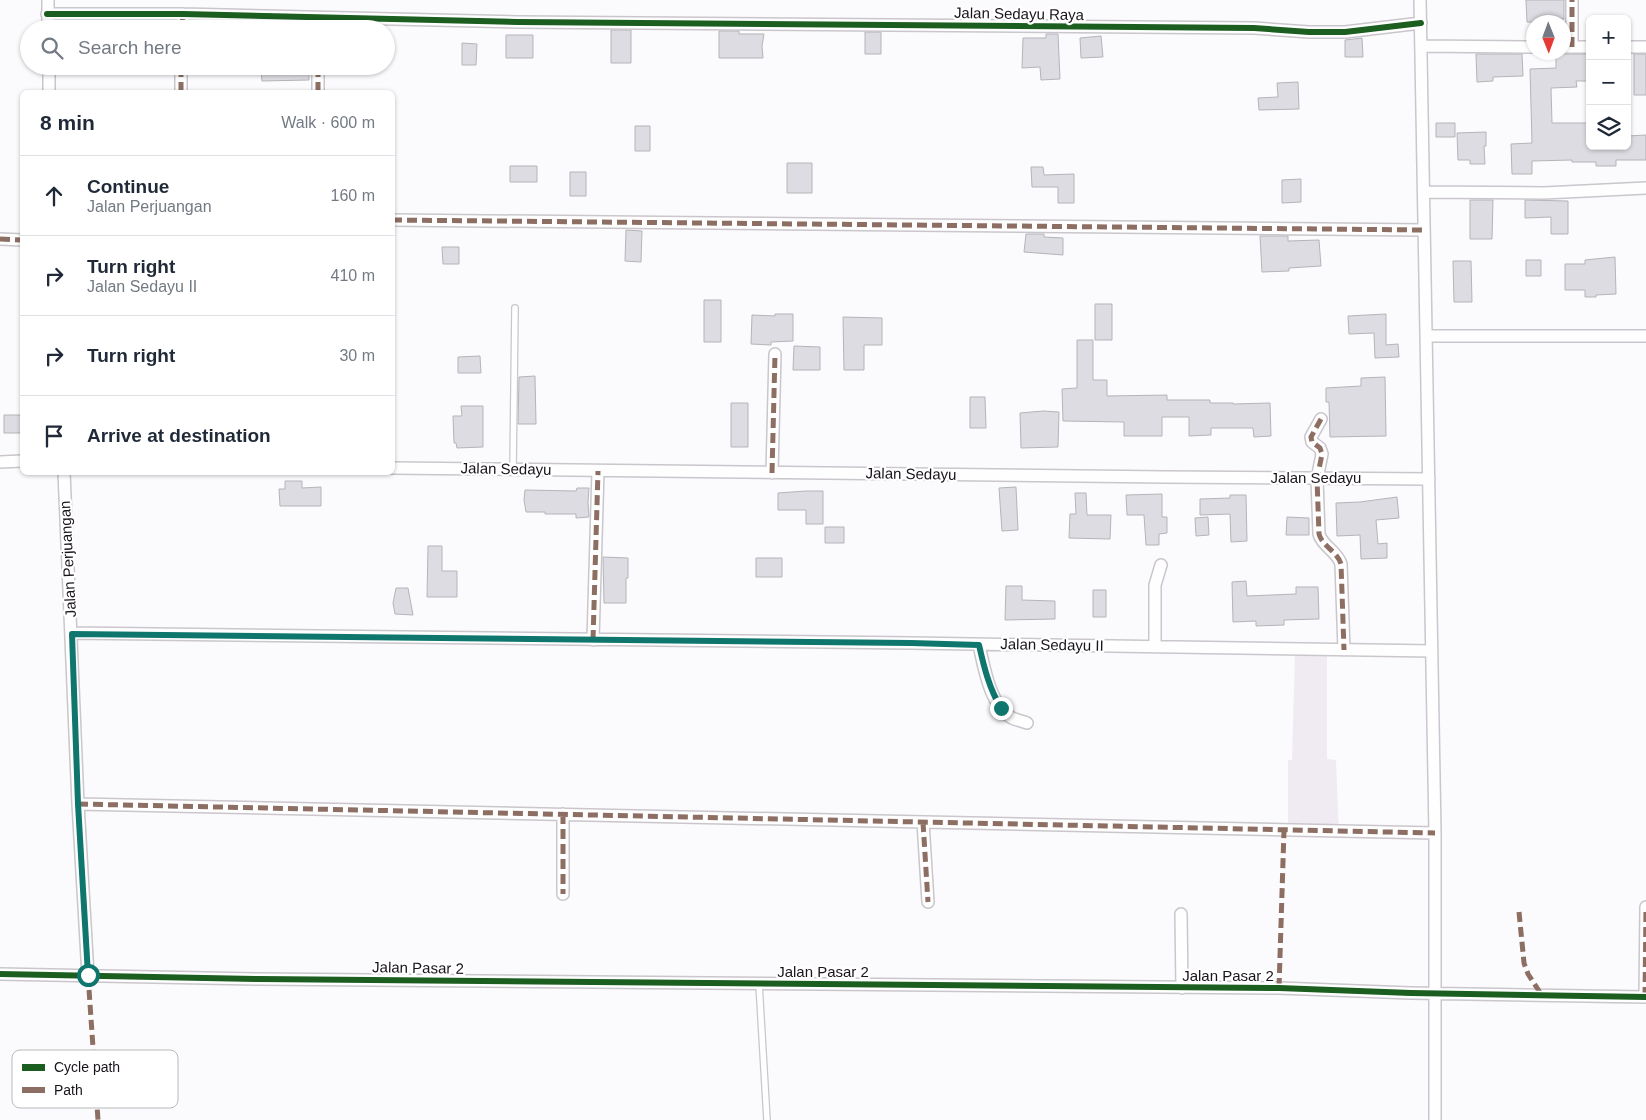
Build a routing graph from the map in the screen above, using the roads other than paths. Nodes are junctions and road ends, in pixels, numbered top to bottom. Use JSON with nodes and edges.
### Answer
{"nodes":[{"id":1,"x":48,"y":0,"type":"edge"},
{"id":2,"x":1420,"y":0,"type":"edge"},
{"id":3,"x":1572,"y":0,"type":"edge"},
{"id":4,"x":47,"y":14,"type":"junction"},
{"id":5,"x":183,"y":14,"type":"junction"},
{"id":6,"x":1571,"y":15,"type":"edge"},
{"id":7,"x":47,"y":20,"type":"edge"},
{"id":8,"x":183,"y":20,"type":"edge"},
{"id":9,"x":274,"y":20,"type":"edge"},
{"id":10,"x":395,"y":23,"type":"edge"},
{"id":11,"x":1421,"y":24,"type":"junction"},
{"id":12,"x":1421,"y":46,"type":"junction"},
{"id":13,"x":1526,"y":47,"type":"edge"},
{"id":14,"x":1571,"y":47,"type":"edge"},
{"id":15,"x":1586,"y":47,"type":"edge"},
{"id":16,"x":1631,"y":47,"type":"edge"},
{"id":17,"x":1646,"y":47,"type":"edge"},
{"id":18,"x":49,"y":75,"type":"edge"},
{"id":19,"x":181,"y":75,"type":"edge"},
{"id":20,"x":318,"y":75,"type":"edge"},
{"id":21,"x":49,"y":90,"type":"edge"},
{"id":22,"x":181,"y":90,"type":"edge"},
{"id":23,"x":318,"y":90,"type":"edge"},
{"id":24,"x":1646,"y":188,"type":"edge"},
{"id":25,"x":1424,"y":192,"type":"junction"},
{"id":26,"x":395,"y":220,"type":"edge"},
{"id":27,"x":1424,"y":230,"type":"junction"},
{"id":28,"x":0,"y":240,"type":"edge"},
{"id":29,"x":20,"y":240,"type":"edge"},
{"id":30,"x":515,"y":308,"type":"dead end"},
{"id":31,"x":1426,"y":336,"type":"junction"},
{"id":32,"x":1646,"y":336,"type":"edge"},
{"id":33,"x":775,"y":354,"type":"dead end"},
{"id":34,"x":1321,"y":419,"type":"dead end"},
{"id":35,"x":0,"y":462,"type":"edge"},
{"id":36,"x":20,"y":462,"type":"edge"},
{"id":37,"x":395,"y":468,"type":"edge"},
{"id":38,"x":513,"y":469,"type":"junction"},
{"id":39,"x":598,"y":470,"type":"junction"},
{"id":40,"x":772,"y":473,"type":"junction"},
{"id":41,"x":64,"y":475,"type":"edge"},
{"id":42,"x":1316,"y":479,"type":"junction"},
{"id":43,"x":1429,"y":479,"type":"junction"},
{"id":44,"x":1161,"y":565,"type":"dead end"},
{"id":45,"x":72,"y":634,"type":"junction"},
{"id":46,"x":593,"y":640,"type":"junction"},
{"id":47,"x":979,"y":645,"type":"junction"},
{"id":48,"x":1156,"y":647,"type":"junction"},
{"id":49,"x":1344,"y":650,"type":"junction"},
{"id":50,"x":1432,"y":651,"type":"junction"},
{"id":51,"x":1027,"y":723,"type":"dead end"},
{"id":52,"x":78,"y":804,"type":"junction"},
{"id":53,"x":563,"y":814,"type":"junction"},
{"id":54,"x":923,"y":822,"type":"junction"},
{"id":55,"x":1435,"y":833,"type":"junction"},
{"id":56,"x":563,"y":894,"type":"dead end"},
{"id":57,"x":928,"y":902,"type":"dead end"},
{"id":58,"x":1646,"y":907,"type":"edge"},
{"id":59,"x":1181,"y":914,"type":"dead end"},
{"id":60,"x":0,"y":974,"type":"edge"},
{"id":61,"x":88,"y":975,"type":"junction"},
{"id":62,"x":759,"y":984,"type":"junction"},
{"id":63,"x":1182,"y":988,"type":"junction"},
{"id":64,"x":1433,"y":992,"type":"junction"},
{"id":65,"x":1646,"y":996,"type":"edge"},
{"id":66,"x":767,"y":1120,"type":"edge"},
{"id":67,"x":1435,"y":1120,"type":"edge"}],
"edges":[{"from":1,"to":4,"type":"street"},
{"from":2,"to":11,"type":"street"},
{"from":3,"to":6,"type":"street"},
{"from":4,"to":5,"type":"street","name":"Jalan Sedayu Raya"},
{"from":4,"to":7,"type":"street"},
{"from":5,"to":8,"type":"street"},
{"from":5,"to":9,"type":"street","name":"Jalan Sedayu Raya"},
{"from":10,"to":11,"type":"street","name":"Jalan Sedayu Raya"},
{"from":11,"to":12,"type":"street"},
{"from":12,"to":13,"type":"street"},
{"from":12,"to":25,"type":"street"},
{"from":14,"to":15,"type":"street"},
{"from":16,"to":17,"type":"street"},
{"from":18,"to":21,"type":"street"},
{"from":19,"to":22,"type":"street"},
{"from":20,"to":23,"type":"street"},
{"from":24,"to":25,"type":"street"},
{"from":25,"to":27,"type":"street"},
{"from":26,"to":27,"type":"street"},
{"from":27,"to":31,"type":"street"},
{"from":28,"to":29,"type":"street"},
{"from":30,"to":38,"type":"lane"},
{"from":31,"to":32,"type":"street"},
{"from":31,"to":43,"type":"street"},
{"from":33,"to":40,"type":"street"},
{"from":34,"to":42,"type":"street"},
{"from":35,"to":36,"type":"street"},
{"from":37,"to":38,"type":"street","name":"Jalan Sedayu"},
{"from":38,"to":39,"type":"street","name":"Jalan Sedayu"},
{"from":39,"to":40,"type":"street","name":"Jalan Sedayu"},
{"from":39,"to":46,"type":"street"},
{"from":40,"to":42,"type":"street","name":"Jalan Sedayu"},
{"from":41,"to":45,"type":"street","name":"Jalan Perjuangan"},
{"from":42,"to":43,"type":"street","name":"Jalan Sedayu"},
{"from":42,"to":49,"type":"street"},
{"from":43,"to":50,"type":"street"},
{"from":44,"to":48,"type":"street"},
{"from":45,"to":46,"type":"street","name":"Jalan Sedayu II"},
{"from":45,"to":52,"type":"street","name":"Jalan Perjuangan"},
{"from":46,"to":47,"type":"street","name":"Jalan Sedayu II"},
{"from":47,"to":48,"type":"street","name":"Jalan Sedayu II"},
{"from":47,"to":51,"type":"street"},
{"from":48,"to":49,"type":"street","name":"Jalan Sedayu II"},
{"from":49,"to":50,"type":"street","name":"Jalan Sedayu II"},
{"from":50,"to":55,"type":"street"},
{"from":52,"to":53,"type":"street"},
{"from":52,"to":61,"type":"street","name":"Jalan Perjuangan"},
{"from":53,"to":54,"type":"street"},
{"from":53,"to":56,"type":"street"},
{"from":54,"to":55,"type":"street"},
{"from":54,"to":57,"type":"street"},
{"from":55,"to":64,"type":"street"},
{"from":58,"to":65,"type":"street"},
{"from":59,"to":63,"type":"street"},
{"from":60,"to":61,"type":"street","name":"Jalan Pasar 2"},
{"from":61,"to":62,"type":"street","name":"Jalan Pasar 2"},
{"from":62,"to":63,"type":"street","name":"Jalan Pasar 2"},
{"from":62,"to":66,"type":"lane"},
{"from":63,"to":64,"type":"street","name":"Jalan Pasar 2"},
{"from":64,"to":65,"type":"street","name":"Jalan Pasar 2"},
{"from":64,"to":67,"type":"street"}]}
